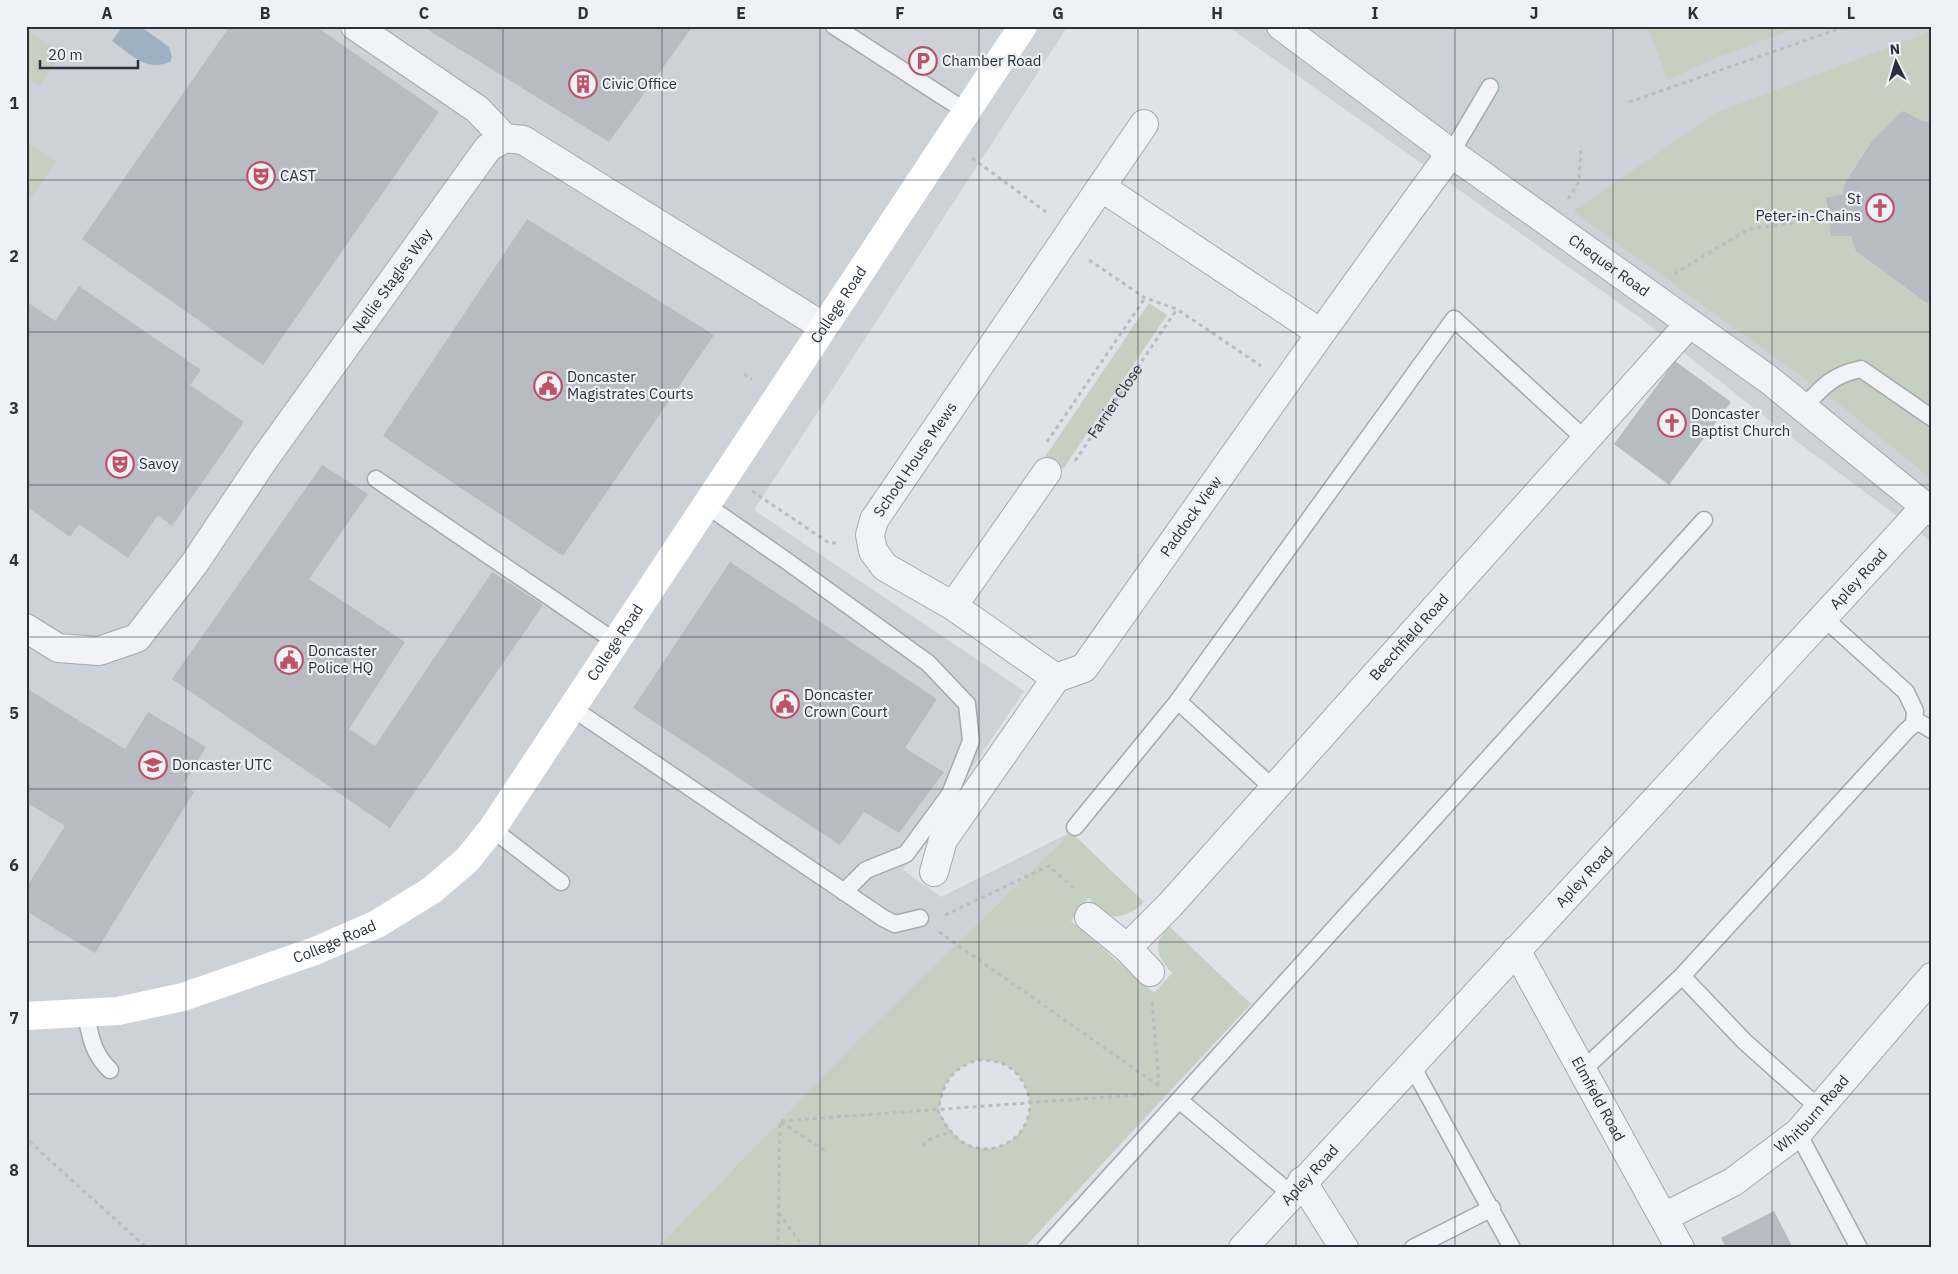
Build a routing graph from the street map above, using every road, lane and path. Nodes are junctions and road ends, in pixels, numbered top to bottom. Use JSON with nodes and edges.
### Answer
{"nodes":[{"id":1,"x":355,"y":26,"type":"edge"},
{"id":2,"x":834,"y":26,"type":"edge"},
{"id":3,"x":1023,"y":26,"type":"edge"},
{"id":4,"x":1281,"y":26,"type":"edge"},
{"id":5,"x":1847,"y":26,"type":"edge"},
{"id":6,"x":1490,"y":87,"type":"dead end"},
{"id":7,"x":1629,"y":102,"type":"dead end"},
{"id":8,"x":966,"y":112,"type":"junction"},
{"id":9,"x":1144,"y":124,"type":"dead end"},
{"id":10,"x":505,"y":138,"type":"junction"},
{"id":11,"x":948,"y":140,"type":"junction"},
{"id":12,"x":1581,"y":146,"type":"dead end"},
{"id":13,"x":1450,"y":153,"type":"junction"},
{"id":14,"x":1101,"y":187,"type":"junction"},
{"id":15,"x":1828,"y":218,"type":"dead end"},
{"id":16,"x":1550,"y":224,"type":"junction"},
{"id":17,"x":1067,"y":237,"type":"junction"},
{"id":18,"x":1673,"y":274,"type":"dead end"},
{"id":19,"x":1146,"y":298,"type":"junction"},
{"id":20,"x":1177,"y":309,"type":"junction"},
{"id":21,"x":1689,"y":324,"type":"junction"},
{"id":22,"x":824,"y":327,"type":"junction"},
{"id":23,"x":1320,"y":332,"type":"junction"},
{"id":24,"x":1288,"y":382,"type":"junction"},
{"id":25,"x":1803,"y":408,"type":"junction"},
{"id":26,"x":1932,"y":418,"type":"edge"},
{"id":27,"x":1586,"y":440,"type":"junction"},
{"id":28,"x":1047,"y":472,"type":"junction"},
{"id":29,"x":727,"y":474,"type":"junction"},
{"id":30,"x":376,"y":480,"type":"dead end"},
{"id":31,"x":706,"y":506,"type":"junction"},
{"id":32,"x":1928,"y":510,"type":"edge"},
{"id":33,"x":1704,"y":520,"type":"dead end"},
{"id":34,"x":871,"y":541,"type":"junction"},
{"id":35,"x":953,"y":606,"type":"junction"},
{"id":36,"x":1823,"y":617,"type":"junction"},
{"id":37,"x":26,"y":628,"type":"edge"},
{"id":38,"x":616,"y":642,"type":"junction"},
{"id":39,"x":1056,"y":678,"type":"junction"},
{"id":40,"x":1178,"y":701,"type":"junction"},
{"id":41,"x":572,"y":708,"type":"junction"},
{"id":42,"x":1914,"y":724,"type":"junction"},
{"id":43,"x":1932,"y":730,"type":"edge"},
{"id":44,"x":1274,"y":788,"type":"junction"},
{"id":45,"x":1075,"y":827,"type":"dead end"},
{"id":46,"x":492,"y":829,"type":"junction"},
{"id":47,"x":934,"y":872,"type":"dead end"},
{"id":48,"x":561,"y":882,"type":"dead end"},
{"id":49,"x":844,"y":892,"type":"junction"},
{"id":50,"x":1089,"y":917,"type":"joint"},
{"id":51,"x":920,"y":918,"type":"junction"},
{"id":52,"x":1127,"y":948,"type":"junction"},
{"id":53,"x":1516,"y":950,"type":"junction"},
{"id":54,"x":1150,"y":972,"type":"joint"},
{"id":55,"x":1682,"y":976,"type":"junction"},
{"id":56,"x":1928,"y":993,"type":"edge"},
{"id":57,"x":86,"y":1014,"type":"junction"},
{"id":58,"x":26,"y":1016,"type":"edge"},
{"id":59,"x":1411,"y":1064,"type":"junction"},
{"id":60,"x":110,"y":1070,"type":"dead end"},
{"id":61,"x":1583,"y":1070,"type":"junction"},
{"id":62,"x":1159,"y":1086,"type":"junction"},
{"id":63,"x":1174,"y":1096,"type":"junction"},
{"id":64,"x":1031,"y":1103,"type":"junction"},
{"id":65,"x":1819,"y":1108,"type":"junction"},
{"id":66,"x":938,"y":1110,"type":"junction"},
{"id":67,"x":780,"y":1122,"type":"junction"},
{"id":68,"x":950,"y":1133,"type":"junction"},
{"id":69,"x":1798,"y":1133,"type":"junction"},
{"id":70,"x":26,"y":1134,"type":"edge"},
{"id":71,"x":923,"y":1146,"type":"dead end"},
{"id":72,"x":828,"y":1152,"type":"dead end"},
{"id":73,"x":1296,"y":1188,"type":"junction"},
{"id":74,"x":1492,"y":1208,"type":"junction"},
{"id":75,"x":778,"y":1212,"type":"junction"},
{"id":76,"x":1664,"y":1217,"type":"junction"},
{"id":77,"x":147,"y":1248,"type":"edge"},
{"id":78,"x":778,"y":1248,"type":"edge"},
{"id":79,"x":804,"y":1248,"type":"edge"},
{"id":80,"x":1045,"y":1248,"type":"edge"},
{"id":81,"x":1243,"y":1248,"type":"edge"},
{"id":82,"x":1344,"y":1248,"type":"edge"},
{"id":83,"x":1413,"y":1248,"type":"edge"},
{"id":84,"x":1512,"y":1248,"type":"edge"},
{"id":85,"x":1680,"y":1248,"type":"edge"},
{"id":86,"x":1859,"y":1248,"type":"edge"}],
"edges":[{"from":1,"to":10,"type":"street"},
{"from":2,"to":8,"type":"lane"},
{"from":3,"to":8,"type":"street","name":"College Road"},
{"from":4,"to":13,"type":"street","name":"Chequer Road"},
{"from":5,"to":7,"type":"path"},
{"from":6,"to":13,"type":"lane"},
{"from":8,"to":11,"type":"street","name":"College Road"},
{"from":9,"to":14,"type":"street","name":"School House Mews"},
{"from":10,"to":22,"type":"street"},
{"from":10,"to":37,"type":"street","name":"Nellie Stagles Way"},
{"from":11,"to":17,"type":"path"},
{"from":11,"to":22,"type":"street","name":"College Road"},
{"from":12,"to":16,"type":"path"},
{"from":13,"to":16,"type":"street","name":"Chequer Road"},
{"from":13,"to":23,"type":"street","name":"Paddock View"},
{"from":14,"to":17,"type":"street","name":"School House Mews"},
{"from":14,"to":23,"type":"street"},
{"from":15,"to":18,"type":"path"},
{"from":16,"to":21,"type":"street","name":"Chequer Road"},
{"from":17,"to":19,"type":"path"},
{"from":17,"to":34,"type":"street","name":"School House Mews"},
{"from":19,"to":20,"type":"path"},
{"from":19,"to":28,"type":"path"},
{"from":20,"to":24,"type":"path"},
{"from":20,"to":28,"type":"path","name":"Farrier Close"},
{"from":21,"to":25,"type":"street","name":"Chequer Road"},
{"from":21,"to":27,"type":"street","name":"Beechfield Road"},
{"from":22,"to":29,"type":"street","name":"College Road"},
{"from":23,"to":24,"type":"street","name":"Paddock View"},
{"from":24,"to":39,"type":"street","name":"Paddock View"},
{"from":25,"to":26,"type":"lane"},
{"from":25,"to":32,"type":"street","name":"Chequer Road"},
{"from":27,"to":40,"type":"lane"},
{"from":27,"to":44,"type":"street","name":"Beechfield Road"},
{"from":28,"to":35,"type":"street"},
{"from":29,"to":31,"type":"street","name":"College Road"},
{"from":29,"to":34,"type":"path"},
{"from":30,"to":38,"type":"lane"},
{"from":31,"to":38,"type":"street","name":"College Road"},
{"from":31,"to":49,"type":"lane"},
{"from":32,"to":36,"type":"street","name":"Apley Road"},
{"from":33,"to":63,"type":"lane"},
{"from":34,"to":35,"type":"street"},
{"from":35,"to":39,"type":"street"},
{"from":36,"to":42,"type":"lane"},
{"from":36,"to":53,"type":"street","name":"Apley Road"},
{"from":38,"to":41,"type":"street","name":"College Road"},
{"from":39,"to":47,"type":"street"},
{"from":40,"to":44,"type":"lane"},
{"from":40,"to":45,"type":"lane"},
{"from":41,"to":46,"type":"street","name":"College Road"},
{"from":41,"to":49,"type":"lane"},
{"from":42,"to":43,"type":"lane"},
{"from":42,"to":55,"type":"lane"},
{"from":44,"to":52,"type":"street","name":"Beechfield Road"},
{"from":46,"to":48,"type":"lane"},
{"from":46,"to":57,"type":"street","name":"College Road"},
{"from":49,"to":51,"type":"lane"},
{"from":50,"to":51,"type":"path"},
{"from":50,"to":52,"type":"street"},
{"from":51,"to":62,"type":"path"},
{"from":52,"to":54,"type":"street"},
{"from":53,"to":59,"type":"street","name":"Apley Road"},
{"from":53,"to":61,"type":"street","name":"Elmfield Road"},
{"from":54,"to":62,"type":"path"},
{"from":55,"to":61,"type":"lane"},
{"from":55,"to":65,"type":"lane"},
{"from":56,"to":65,"type":"street","name":"Whitburn Road"},
{"from":57,"to":58,"type":"street","name":"College Road"},
{"from":57,"to":60,"type":"lane"},
{"from":59,"to":73,"type":"street","name":"Apley Road"},
{"from":59,"to":74,"type":"lane"},
{"from":61,"to":76,"type":"street","name":"Elmfield Road"},
{"from":62,"to":63,"type":"path"},
{"from":63,"to":64,"type":"path"},
{"from":63,"to":73,"type":"lane"},
{"from":63,"to":80,"type":"lane"},
{"from":64,"to":66,"type":"path"},
{"from":64,"to":66,"type":"path"},
{"from":64,"to":68,"type":"path"},
{"from":65,"to":69,"type":"street","name":"Whitburn Road"},
{"from":66,"to":67,"type":"path"},
{"from":66,"to":68,"type":"path"},
{"from":67,"to":72,"type":"path"},
{"from":67,"to":75,"type":"path"},
{"from":68,"to":71,"type":"path"},
{"from":69,"to":76,"type":"street","name":"Whitburn Road"},
{"from":69,"to":86,"type":"lane"},
{"from":70,"to":77,"type":"path"},
{"from":73,"to":81,"type":"street","name":"Apley Road"},
{"from":73,"to":82,"type":"street"},
{"from":74,"to":83,"type":"lane"},
{"from":74,"to":84,"type":"lane"},
{"from":75,"to":78,"type":"path"},
{"from":75,"to":79,"type":"path"},
{"from":76,"to":85,"type":"street","name":"Elmfield Road"}]}
